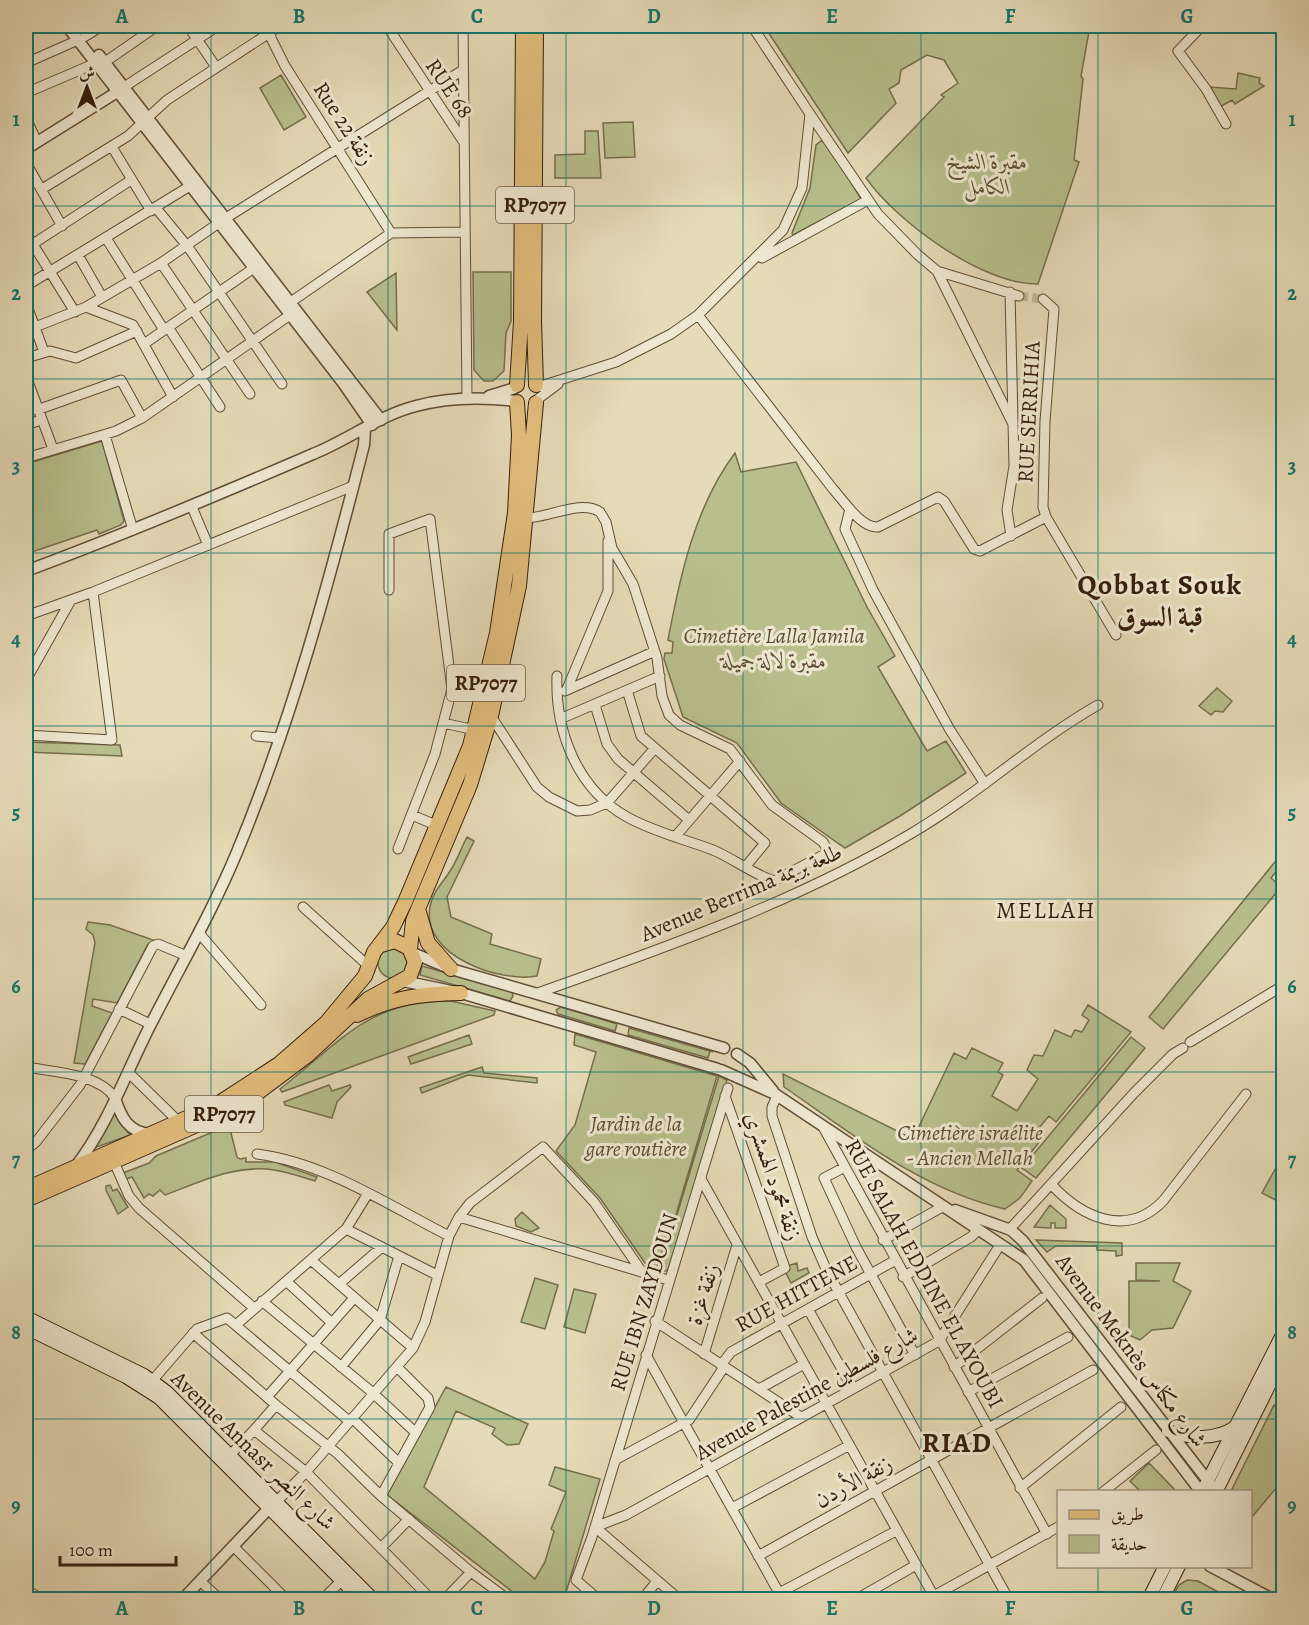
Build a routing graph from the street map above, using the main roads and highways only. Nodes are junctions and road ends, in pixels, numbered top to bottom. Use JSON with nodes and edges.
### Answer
{"nodes":[{"id":1,"x":523,"y":26,"type":"edge"},
{"id":2,"x":536,"y":26,"type":"edge"},
{"id":3,"x":516,"y":394,"type":"junction"},
{"id":4,"x":537,"y":394,"type":"junction"},
{"id":5,"x":418,"y":909,"type":"junction"},
{"id":6,"x":381,"y":945,"type":"junction"},
{"id":7,"x":412,"y":951,"type":"junction"},
{"id":8,"x":372,"y":963,"type":"junction"},
{"id":9,"x":451,"y":969,"type":"road end"},
{"id":10,"x":399,"y":982,"type":"junction"},
{"id":11,"x":461,"y":993,"type":"road end"},
{"id":12,"x":344,"y":1021,"type":"junction"},
{"id":13,"x":26,"y":1189,"type":"edge"},
{"id":14,"x":26,"y":1200,"type":"edge"},
{"id":15,"x":26,"y":1317,"type":"edge"},
{"id":16,"x":26,"y":1328,"type":"edge"},
{"id":17,"x":1284,"y":1331,"type":"edge"},
{"id":18,"x":1284,"y":1356,"type":"edge"},
{"id":19,"x":1236,"y":1426,"type":"junction"},
{"id":20,"x":1168,"y":1431,"type":"road end"},
{"id":21,"x":1208,"y":1489,"type":"edge"},
{"id":22,"x":274,"y":1504,"type":"junction"},
{"id":23,"x":1164,"y":1568,"type":"edge"},
{"id":24,"x":1178,"y":1568,"type":"edge"},
{"id":25,"x":346,"y":1577,"type":"junction"},
{"id":26,"x":361,"y":1599,"type":"edge"},
{"id":27,"x":374,"y":1599,"type":"edge"},
{"id":28,"x":1148,"y":1599,"type":"edge"},
{"id":29,"x":1161,"y":1599,"type":"edge"}],
"edges":[{"from":1,"to":3,"type":"main road","number":"RP7077"},
{"from":2,"to":4,"type":"main road","number":"RP7077"},
{"from":3,"to":4,"type":"main road"},
{"from":3,"to":4,"type":"main road"},
{"from":3,"to":6,"type":"main road","number":"RP7077"},
{"from":4,"to":5,"type":"main road","number":"RP7077"},
{"from":5,"to":7,"type":"main road","number":"RP7077"},
{"from":5,"to":9,"type":"main road"},
{"from":6,"to":7,"type":"main road"},
{"from":6,"to":8,"type":"main road","number":"RP7077"},
{"from":7,"to":10,"type":"main road","number":"RP7077"},
{"from":8,"to":10,"type":"main road"},
{"from":8,"to":13,"type":"main road","number":"RP7077"},
{"from":10,"to":12,"type":"main road","number":"RP7077"},
{"from":11,"to":12,"type":"main road"},
{"from":12,"to":14,"type":"main road","number":"RP7077"},
{"from":15,"to":22,"type":"main road","name":"Avenue Annasr شارع النصر"},
{"from":16,"to":22,"type":"main road","name":"Avenue Annasr شارع النصر"},
{"from":17,"to":19,"type":"main road"},
{"from":18,"to":21,"type":"main road"},
{"from":19,"to":20,"type":"main road"},
{"from":19,"to":21,"type":"main road"},
{"from":22,"to":25,"type":"main road","name":"Avenue Annasr شارع النصر"},
{"from":23,"to":28,"type":"main road"},
{"from":24,"to":29,"type":"main road"},
{"from":25,"to":26,"type":"main road","name":"Avenue Annasr شارع النصر"},
{"from":25,"to":27,"type":"main road","name":"Avenue Annasr شارع النصر"}]}
